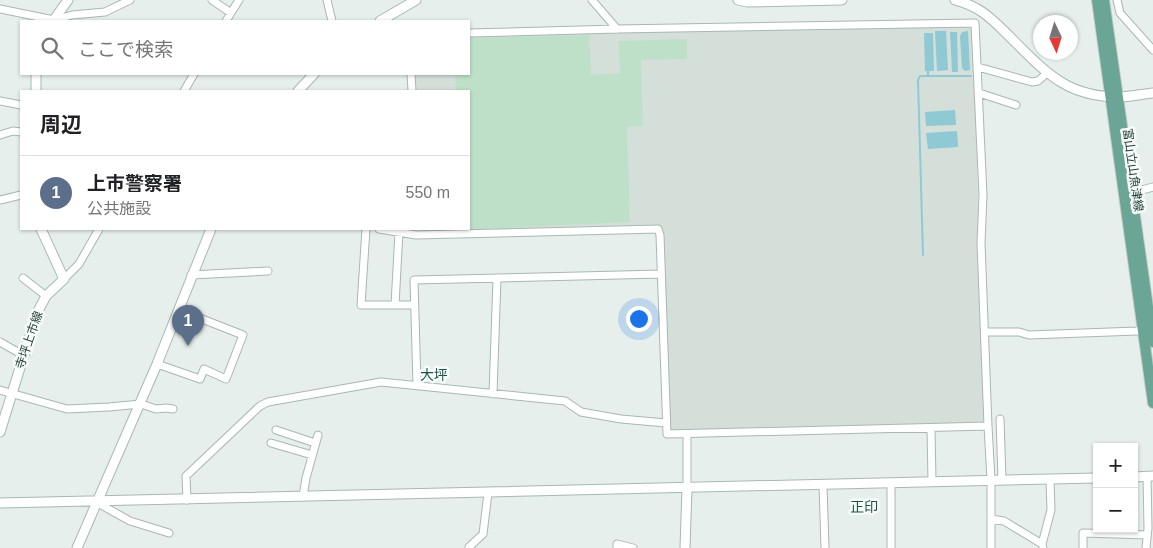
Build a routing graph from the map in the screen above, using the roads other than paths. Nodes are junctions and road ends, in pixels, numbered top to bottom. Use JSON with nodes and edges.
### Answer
{"nodes":[{"id":1,"x":68,"y":0,"type":"edge"},
{"id":2,"x":130,"y":0,"type":"edge"},
{"id":3,"x":212,"y":0,"type":"edge"},
{"id":4,"x":239,"y":0,"type":"edge"},
{"id":5,"x":327,"y":0,"type":"edge"},
{"id":6,"x":416,"y":0,"type":"edge"},
{"id":7,"x":592,"y":0,"type":"edge"},
{"id":8,"x":738,"y":0,"type":"edge"},
{"id":9,"x":813,"y":0,"type":"edge"},
{"id":10,"x":842,"y":0,"type":"edge"},
{"id":11,"x":956,"y":0,"type":"edge"},
{"id":12,"x":1097,"y":0,"type":"edge"},
{"id":13,"x":1104,"y":0,"type":"edge"},
{"id":14,"x":1117,"y":0,"type":"edge"},
{"id":15,"x":0,"y":9,"type":"edge"},
{"id":16,"x":231,"y":13,"type":"junction"},
{"id":17,"x":54,"y":20,"type":"edge"},
{"id":18,"x":227,"y":20,"type":"edge"},
{"id":19,"x":332,"y":20,"type":"edge"},
{"id":20,"x":382,"y":20,"type":"edge"},
{"id":21,"x":617,"y":29,"type":"junction"},
{"id":22,"x":470,"y":33,"type":"edge"},
{"id":23,"x":1153,"y":50,"type":"edge"},
{"id":24,"x":978,"y":67,"type":"junction"},
{"id":25,"x":1047,"y":74,"type":"junction"},
{"id":26,"x":36,"y":75,"type":"edge"},
{"id":27,"x":193,"y":75,"type":"edge"},
{"id":28,"x":313,"y":75,"type":"edge"},
{"id":29,"x":411,"y":75,"type":"edge"},
{"id":30,"x":36,"y":90,"type":"edge"},
{"id":31,"x":185,"y":90,"type":"edge"},
{"id":32,"x":299,"y":90,"type":"edge"},
{"id":33,"x":412,"y":90,"type":"edge"},
{"id":34,"x":1153,"y":92,"type":"edge"},
{"id":35,"x":979,"y":93,"type":"junction"},
{"id":36,"x":1114,"y":96,"type":"junction"},
{"id":37,"x":0,"y":101,"type":"edge"},
{"id":38,"x":1016,"y":105,"type":"dead end"},
{"id":39,"x":20,"y":106,"type":"edge"},
{"id":40,"x":20,"y":132,"type":"edge"},
{"id":41,"x":0,"y":135,"type":"edge"},
{"id":42,"x":1153,"y":187,"type":"edge"},
{"id":43,"x":1131,"y":193,"type":"junction"},
{"id":44,"x":20,"y":194,"type":"edge"},
{"id":45,"x":0,"y":200,"type":"edge"},
{"id":46,"x":42,"y":230,"type":"edge"},
{"id":47,"x":98,"y":230,"type":"edge"},
{"id":48,"x":211,"y":230,"type":"edge"},
{"id":49,"x":366,"y":230,"type":"edge"},
{"id":50,"x":386,"y":230,"type":"edge"},
{"id":51,"x":399,"y":232,"type":"junction"},
{"id":52,"x":416,"y":232,"type":"edge"},
{"id":53,"x":268,"y":271,"type":"dead end"},
{"id":54,"x":661,"y":274,"type":"junction"},
{"id":55,"x":191,"y":275,"type":"junction"},
{"id":56,"x":23,"y":278,"type":"dead end"},
{"id":57,"x":497,"y":278,"type":"junction"},
{"id":58,"x":64,"y":279,"type":"junction"},
{"id":59,"x":1149,"y":287,"type":"edge"},
{"id":60,"x":46,"y":296,"type":"junction"},
{"id":61,"x":395,"y":305,"type":"junction"},
{"id":62,"x":414,"y":305,"type":"junction"},
{"id":63,"x":179,"y":310,"type":"junction"},
{"id":64,"x":1149,"y":326,"type":"edge"},
{"id":65,"x":985,"y":332,"type":"junction"},
{"id":66,"x":0,"y":342,"type":"edge"},
{"id":67,"x":1153,"y":342,"type":"edge"},
{"id":68,"x":23,"y":355,"type":"junction"},
{"id":69,"x":157,"y":364,"type":"junction"},
{"id":70,"x":417,"y":385,"type":"junction"},
{"id":71,"x":0,"y":390,"type":"edge"},
{"id":72,"x":12,"y":394,"type":"junction"},
{"id":73,"x":493,"y":394,"type":"junction"},
{"id":74,"x":1153,"y":403,"type":"edge"},
{"id":75,"x":141,"y":404,"type":"junction"},
{"id":76,"x":173,"y":409,"type":"dead end"},
{"id":77,"x":2,"y":417,"type":"edge"},
{"id":78,"x":1000,"y":419,"type":"dead end"},
{"id":79,"x":666,"y":423,"type":"junction"},
{"id":80,"x":988,"y":426,"type":"junction"},
{"id":81,"x":931,"y":428,"type":"junction"},
{"id":82,"x":276,"y":430,"type":"dead end"},
{"id":83,"x":0,"y":432,"type":"edge"},
{"id":84,"x":687,"y":435,"type":"junction"},
{"id":85,"x":271,"y":443,"type":"dead end"},
{"id":86,"x":312,"y":456,"type":"junction"},
{"id":87,"x":1150,"y":477,"type":"edge"},
{"id":88,"x":1093,"y":478,"type":"edge"},
{"id":89,"x":1050,"y":479,"type":"junction"},
{"id":90,"x":991,"y":480,"type":"junction"},
{"id":91,"x":1002,"y":480,"type":"junction"},
{"id":92,"x":932,"y":482,"type":"junction"},
{"id":93,"x":891,"y":483,"type":"junction"},
{"id":94,"x":823,"y":485,"type":"junction"},
{"id":95,"x":687,"y":488,"type":"junction"},
{"id":96,"x":488,"y":493,"type":"junction"},
{"id":97,"x":303,"y":497,"type":"junction"},
{"id":98,"x":187,"y":500,"type":"junction"},
{"id":99,"x":96,"y":502,"type":"junction"},
{"id":100,"x":0,"y":503,"type":"edge"},
{"id":101,"x":992,"y":519,"type":"junction"},
{"id":102,"x":169,"y":533,"type":"dead end"},
{"id":103,"x":1147,"y":535,"type":"junction"},
{"id":104,"x":470,"y":547,"type":"edge"},
{"id":105,"x":1043,"y":547,"type":"edge"},
{"id":106,"x":77,"y":548,"type":"edge"},
{"id":107,"x":617,"y":548,"type":"edge"},
{"id":108,"x":633,"y":548,"type":"edge"},
{"id":109,"x":685,"y":548,"type":"edge"},
{"id":110,"x":825,"y":548,"type":"edge"},
{"id":111,"x":891,"y":548,"type":"edge"},
{"id":112,"x":990,"y":548,"type":"edge"},
{"id":113,"x":1083,"y":548,"type":"edge"},
{"id":114,"x":1146,"y":548,"type":"edge"}],
"edges":[{"from":1,"to":17,"type":"street"},
{"from":2,"to":17,"type":"street"},
{"from":3,"to":16,"type":"street"},
{"from":4,"to":16,"type":"street"},
{"from":5,"to":19,"type":"street"},
{"from":6,"to":20,"type":"street"},
{"from":7,"to":21,"type":"street"},
{"from":8,"to":9,"type":"street"},
{"from":9,"to":10,"type":"street"},
{"from":11,"to":25,"type":"street"},
{"from":12,"to":36,"type":"main road","name":"富山立山魚津線"},
{"from":13,"to":36,"type":"main road","name":"富山立山魚津線"},
{"from":14,"to":23,"type":"street"},
{"from":15,"to":17,"type":"street"},
{"from":16,"to":18,"type":"street"},
{"from":21,"to":22,"type":"street"},
{"from":21,"to":24,"type":"street"},
{"from":24,"to":25,"type":"street"},
{"from":24,"to":35,"type":"street"},
{"from":25,"to":36,"type":"street"},
{"from":26,"to":30,"type":"street"},
{"from":27,"to":31,"type":"street"},
{"from":28,"to":32,"type":"street"},
{"from":29,"to":33,"type":"street"},
{"from":34,"to":36,"type":"street"},
{"from":35,"to":38,"type":"street"},
{"from":35,"to":65,"type":"street"},
{"from":36,"to":43,"type":"main road","name":"富山立山魚津線"},
{"from":36,"to":64,"type":"main road","name":"富山立山魚津線"},
{"from":37,"to":39,"type":"street"},
{"from":40,"to":41,"type":"street"},
{"from":42,"to":43,"type":"street"},
{"from":43,"to":59,"type":"main road","name":"富山立山魚津線"},
{"from":44,"to":45,"type":"street"},
{"from":46,"to":58,"type":"street"},
{"from":47,"to":58,"type":"street"},
{"from":48,"to":55,"type":"street"},
{"from":49,"to":61,"type":"street"},
{"from":50,"to":51,"type":"street"},
{"from":51,"to":52,"type":"street"},
{"from":51,"to":61,"type":"street"},
{"from":52,"to":54,"type":"street"},
{"from":53,"to":55,"type":"street"},
{"from":54,"to":57,"type":"street"},
{"from":54,"to":79,"type":"street"},
{"from":55,"to":63,"type":"street"},
{"from":56,"to":60,"type":"street"},
{"from":57,"to":62,"type":"street"},
{"from":57,"to":73,"type":"street"},
{"from":58,"to":60,"type":"street","name":"寺坪上市線"},
{"from":59,"to":64,"type":"main road","name":"富山立山魚津線"},
{"from":60,"to":68,"type":"street","name":"寺坪上市線"},
{"from":61,"to":62,"type":"street"},
{"from":62,"to":70,"type":"street"},
{"from":63,"to":69,"type":"street"},
{"from":63,"to":69,"type":"street"},
{"from":64,"to":65,"type":"street"},
{"from":64,"to":67,"type":"main road","name":"富山立山魚津線"},
{"from":64,"to":74,"type":"main road","name":"富山立山魚津線"},
{"from":65,"to":80,"type":"street"},
{"from":66,"to":68,"type":"street"},
{"from":68,"to":72,"type":"street","name":"寺坪上市線"},
{"from":69,"to":75,"type":"street"},
{"from":70,"to":73,"type":"street"},
{"from":70,"to":98,"type":"street"},
{"from":71,"to":72,"type":"street"},
{"from":72,"to":75,"type":"street"},
{"from":72,"to":77,"type":"street","name":"寺坪上市線"},
{"from":73,"to":79,"type":"street"},
{"from":75,"to":76,"type":"street"},
{"from":75,"to":99,"type":"street"},
{"from":77,"to":83,"type":"street","name":"寺坪上市線"},
{"from":78,"to":91,"type":"street"},
{"from":79,"to":84,"type":"street"},
{"from":80,"to":81,"type":"street"},
{"from":80,"to":90,"type":"street"},
{"from":81,"to":84,"type":"street"},
{"from":81,"to":92,"type":"street"},
{"from":82,"to":86,"type":"street"},
{"from":84,"to":95,"type":"street"},
{"from":85,"to":86,"type":"street"},
{"from":86,"to":97,"type":"street"},
{"from":87,"to":103,"type":"street"},
{"from":88,"to":89,"type":"street"},
{"from":89,"to":91,"type":"street"},
{"from":89,"to":105,"type":"street"},
{"from":90,"to":91,"type":"street"},
{"from":90,"to":92,"type":"street"},
{"from":90,"to":101,"type":"street"},
{"from":92,"to":93,"type":"street"},
{"from":93,"to":94,"type":"street"},
{"from":93,"to":111,"type":"street"},
{"from":94,"to":95,"type":"street"},
{"from":94,"to":110,"type":"street"},
{"from":95,"to":96,"type":"street"},
{"from":95,"to":109,"type":"street"},
{"from":96,"to":97,"type":"street"},
{"from":96,"to":104,"type":"street"},
{"from":97,"to":98,"type":"street"},
{"from":98,"to":99,"type":"street"},
{"from":99,"to":100,"type":"street"},
{"from":99,"to":102,"type":"street"},
{"from":99,"to":106,"type":"street"},
{"from":101,"to":105,"type":"street"},
{"from":101,"to":112,"type":"street"},
{"from":103,"to":113,"type":"street"},
{"from":103,"to":114,"type":"street"},
{"from":107,"to":108,"type":"street"}]}
